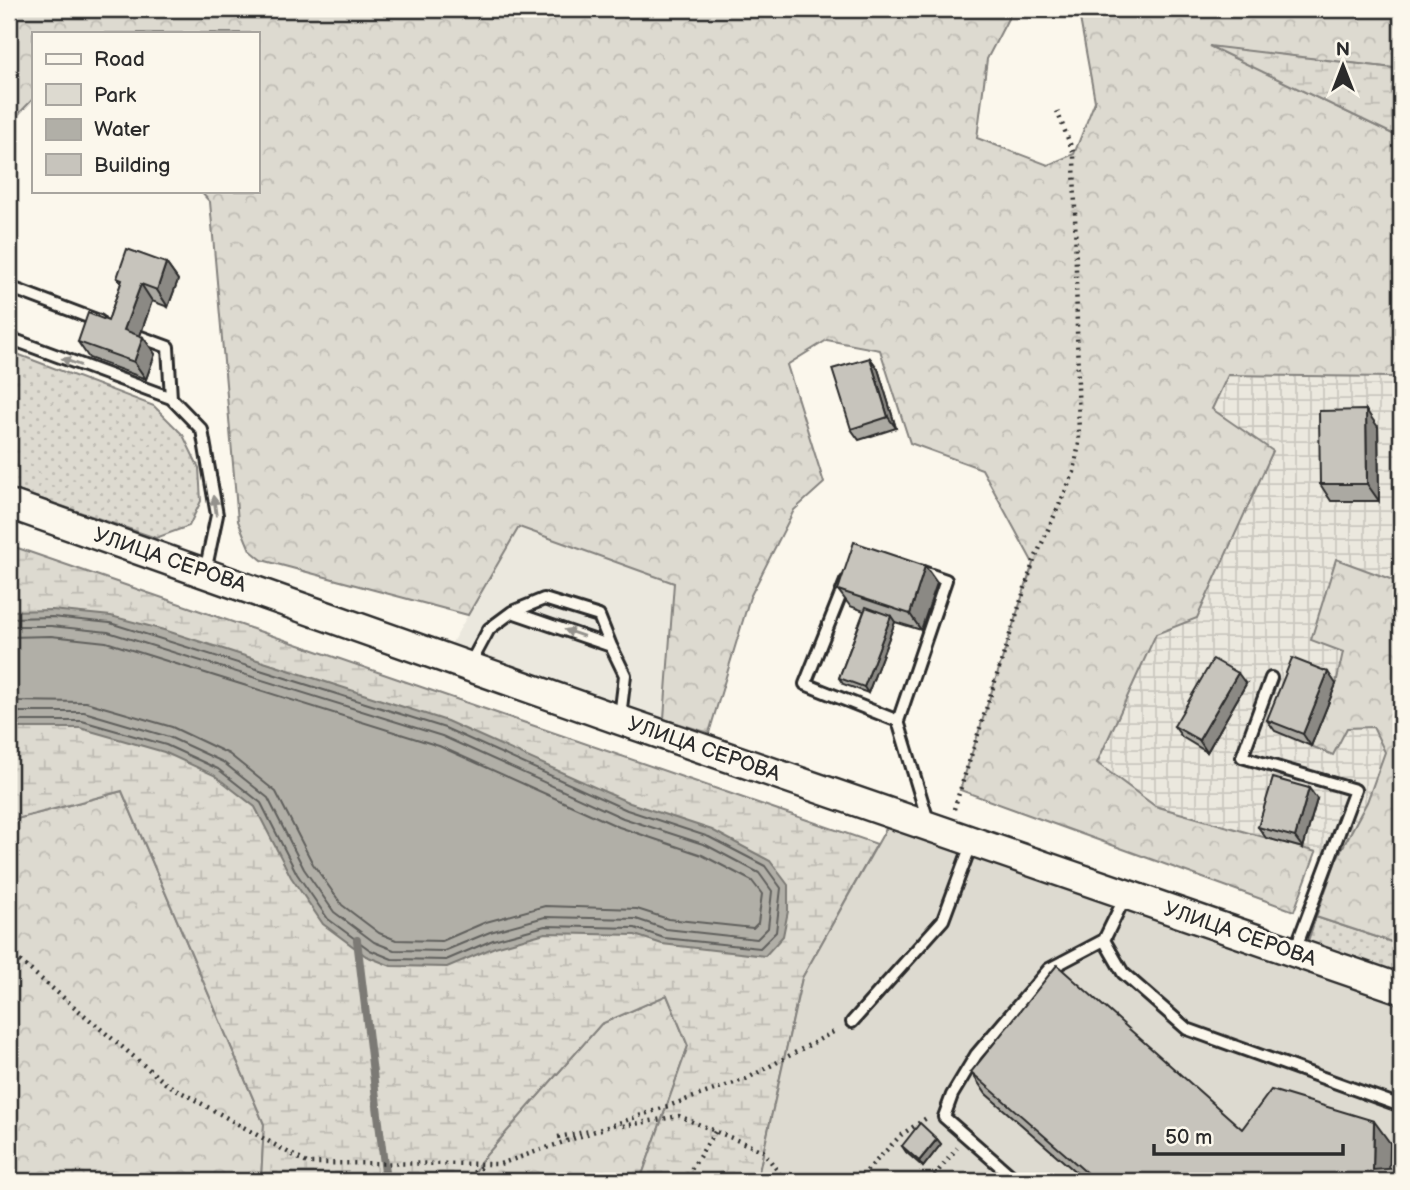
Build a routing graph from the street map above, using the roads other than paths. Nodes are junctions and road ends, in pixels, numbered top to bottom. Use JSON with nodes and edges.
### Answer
{"nodes":[{"id":1,"x":9,"y":287,"type":"edge"},
{"id":2,"x":107,"y":324,"type":"edge"},
{"id":3,"x":119,"y":328,"type":"edge"},
{"id":4,"x":9,"y":338,"type":"edge"},
{"id":5,"x":171,"y":398,"type":"junction"},
{"id":6,"x":9,"y":504,"type":"edge"},
{"id":7,"x":909,"y":567,"type":"edge"},
{"id":8,"x":205,"y":572,"type":"junction"},
{"id":9,"x":849,"y":573,"type":"edge"},
{"id":10,"x":513,"y":612,"type":"junction"},
{"id":11,"x":611,"y":646,"type":"junction"},
{"id":12,"x":469,"y":666,"type":"junction"},
{"id":13,"x":1271,"y":678,"type":"dead end"},
{"id":14,"x":620,"y":720,"type":"junction"},
{"id":15,"x":898,"y":721,"type":"junction"},
{"id":16,"x":949,"y":834,"type":"junction"},
{"id":17,"x":1126,"y":895,"type":"junction"},
{"id":18,"x":1104,"y":940,"type":"junction"},
{"id":19,"x":1294,"y":953,"type":"junction"},
{"id":20,"x":1401,"y":989,"type":"edge"},
{"id":21,"x":852,"y":1022,"type":"road end"},
{"id":22,"x":1401,"y":1106,"type":"edge"},
{"id":23,"x":1017,"y":1181,"type":"edge"}],
"edges":[{"from":1,"to":2,"type":"lane"},
{"from":3,"to":5,"type":"lane"},
{"from":5,"to":4,"type":"lane","one_way":true},
{"from":8,"to":5,"type":"lane","one_way":true},
{"from":6,"to":8,"type":"main road","name":"УЛИЦА СЕРОВА"},
{"from":7,"to":15,"type":"lane"},
{"from":8,"to":12,"type":"main road","name":"УЛИЦА СЕРОВА"},
{"from":9,"to":15,"type":"lane"},
{"from":11,"to":10,"type":"lane","one_way":true},
{"from":10,"to":11,"type":"lane"},
{"from":10,"to":12,"type":"lane"},
{"from":11,"to":14,"type":"lane"},
{"from":12,"to":14,"type":"main road","name":"УЛИЦА СЕРОВА"},
{"from":13,"to":19,"type":"lane"},
{"from":14,"to":16,"type":"main road","name":"УЛИЦА СЕРОВА"},
{"from":15,"to":16,"type":"lane"},
{"from":16,"to":17,"type":"main road","name":"УЛИЦА СЕРОВА"},
{"from":16,"to":21,"type":"lane"},
{"from":17,"to":18,"type":"lane"},
{"from":17,"to":19,"type":"main road","name":"УЛИЦА СЕРОВА"},
{"from":18,"to":22,"type":"lane"},
{"from":18,"to":23,"type":"lane"},
{"from":19,"to":20,"type":"main road","name":"УЛИЦА СЕРОВА"}]}
